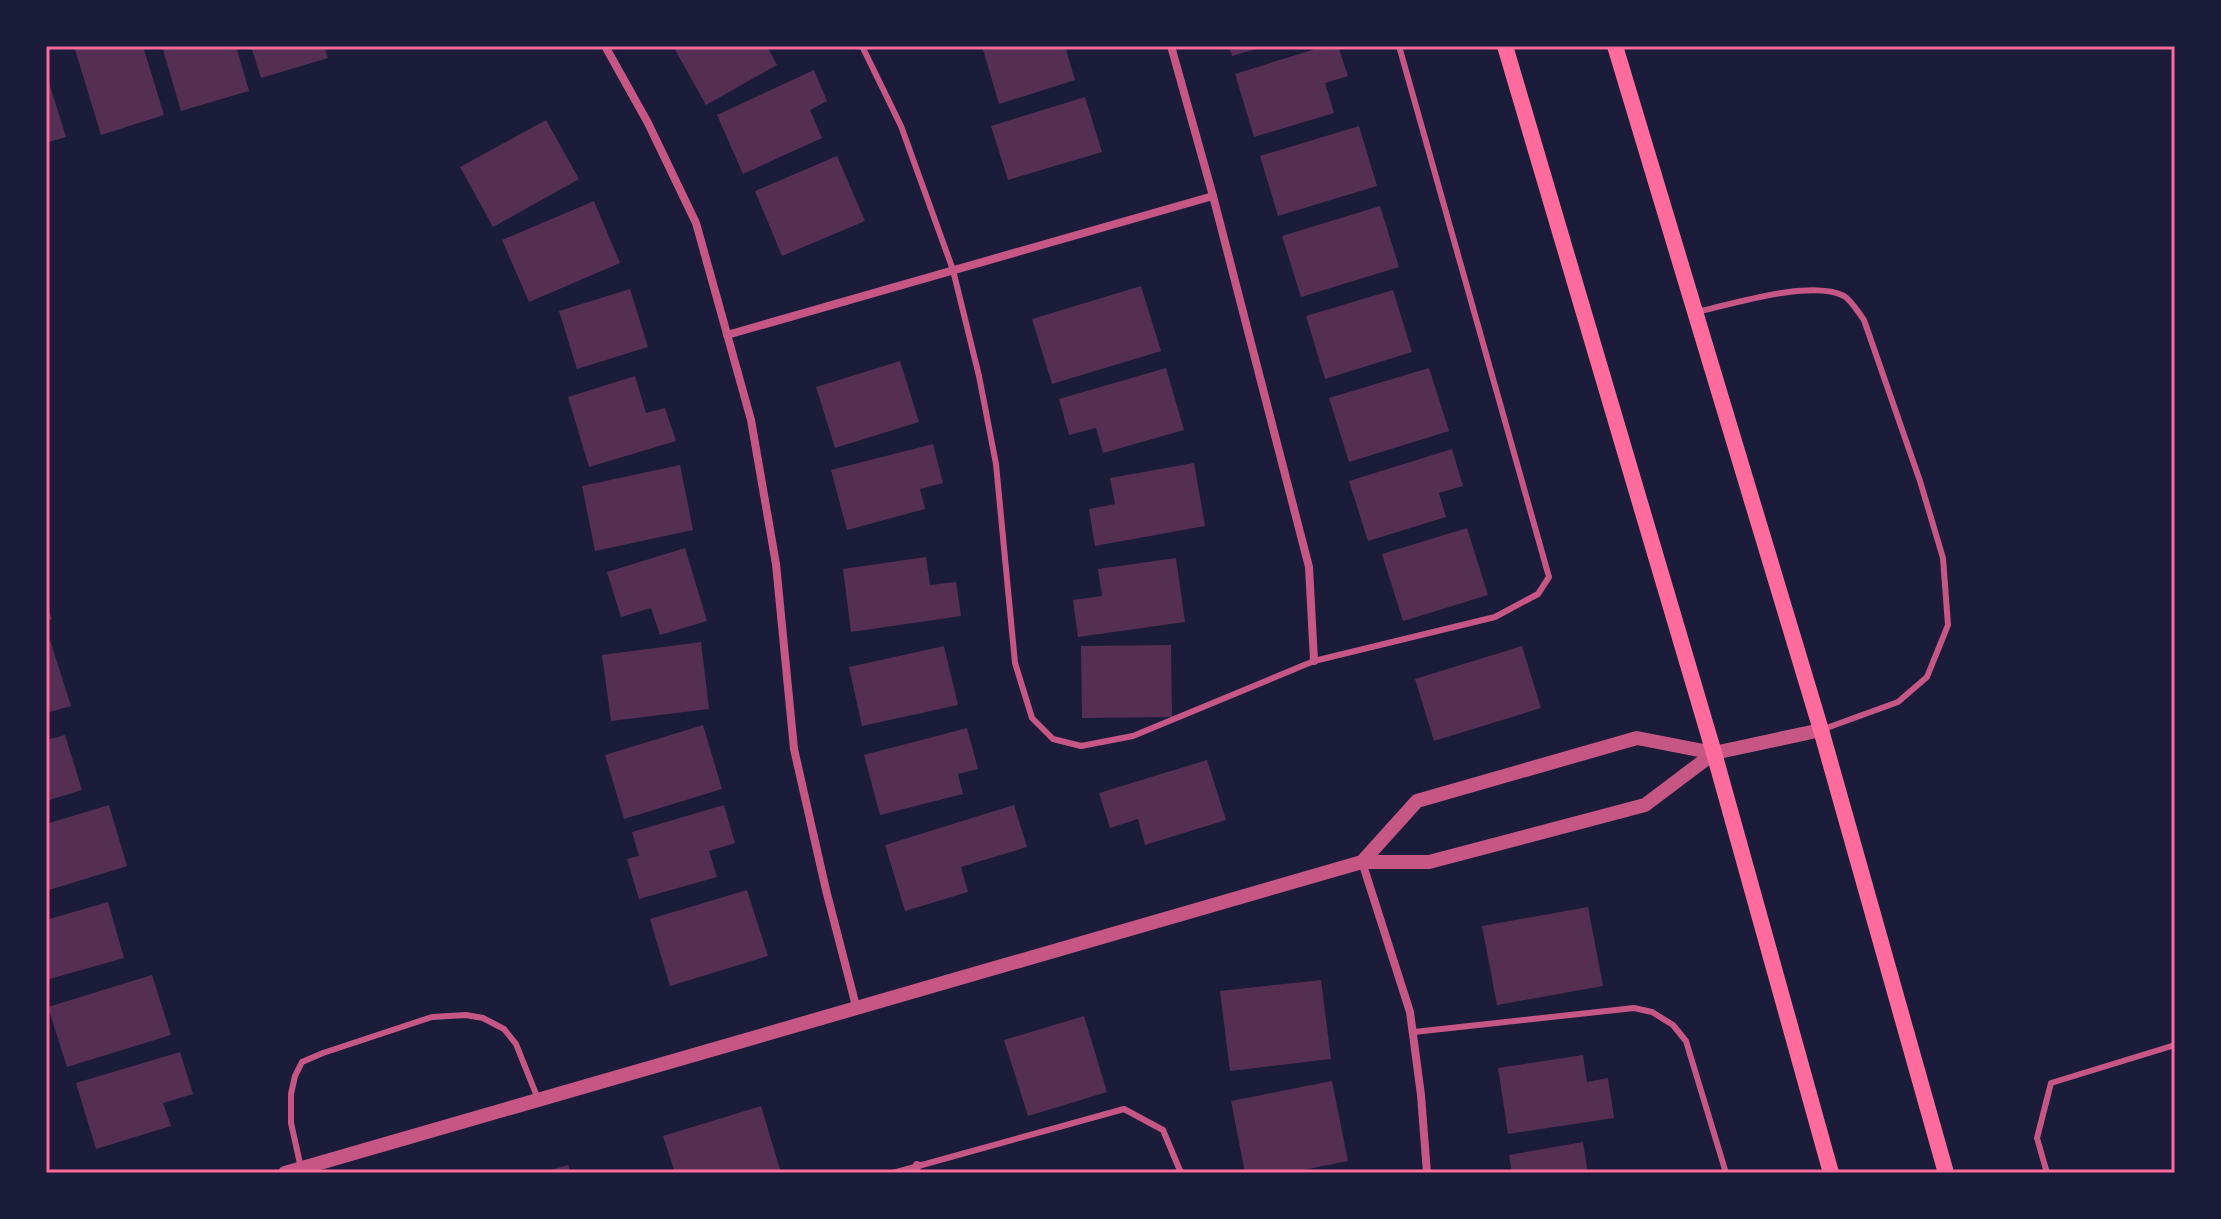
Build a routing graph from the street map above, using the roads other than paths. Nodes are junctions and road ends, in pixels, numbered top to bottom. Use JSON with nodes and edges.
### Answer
{"nodes":[{"id":1,"x":605,"y":46,"type":"edge"},
{"id":2,"x":862,"y":46,"type":"edge"},
{"id":3,"x":1171,"y":46,"type":"edge"},
{"id":4,"x":1399,"y":46,"type":"edge"},
{"id":5,"x":1505,"y":46,"type":"edge"},
{"id":6,"x":1615,"y":46,"type":"edge"},
{"id":7,"x":1213,"y":196,"type":"junction"},
{"id":8,"x":953,"y":270,"type":"junction"},
{"id":9,"x":1695,"y":312,"type":"junction"},
{"id":10,"x":727,"y":335,"type":"junction"},
{"id":11,"x":1314,"y":661,"type":"junction"},
{"id":12,"x":1821,"y":730,"type":"junction"},
{"id":13,"x":1714,"y":753,"type":"junction"},
{"id":14,"x":1362,"y":862,"type":"junction"},
{"id":15,"x":856,"y":1006,"type":"junction"},
{"id":16,"x":1414,"y":1032,"type":"junction"},
{"id":17,"x":2175,"y":1045,"type":"edge"},
{"id":18,"x":538,"y":1099,"type":"junction"},
{"id":19,"x":301,"y":1168,"type":"junction"},
{"id":20,"x":917,"y":1169,"type":"edge"},
{"id":21,"x":285,"y":1173,"type":"edge"},
{"id":22,"x":893,"y":1173,"type":"edge"},
{"id":23,"x":1181,"y":1173,"type":"edge"},
{"id":24,"x":1427,"y":1173,"type":"edge"},
{"id":25,"x":1726,"y":1173,"type":"edge"},
{"id":26,"x":1831,"y":1173,"type":"edge"},
{"id":27,"x":1946,"y":1173,"type":"edge"},
{"id":28,"x":2047,"y":1173,"type":"edge"}],
"edges":[{"from":1,"to":10,"type":"street"},
{"from":2,"to":8,"type":"lane"},
{"from":3,"to":7,"type":"street"},
{"from":4,"to":11,"type":"lane"},
{"from":5,"to":13,"type":"main road"},
{"from":6,"to":9,"type":"main road"},
{"from":7,"to":8,"type":"street"},
{"from":7,"to":11,"type":"street"},
{"from":8,"to":10,"type":"street"},
{"from":8,"to":11,"type":"lane"},
{"from":9,"to":12,"type":"main road"},
{"from":9,"to":12,"type":"lane"},
{"from":10,"to":15,"type":"street"},
{"from":12,"to":13,"type":"street"},
{"from":12,"to":27,"type":"main road"},
{"from":13,"to":14,"type":"street"},
{"from":13,"to":14,"type":"street"},
{"from":13,"to":26,"type":"main road"},
{"from":14,"to":15,"type":"street"},
{"from":14,"to":16,"type":"street"},
{"from":15,"to":18,"type":"street"},
{"from":16,"to":24,"type":"street"},
{"from":16,"to":25,"type":"lane"},
{"from":17,"to":28,"type":"lane"},
{"from":18,"to":19,"type":"street"},
{"from":18,"to":19,"type":"lane"},
{"from":19,"to":21,"type":"street"},
{"from":20,"to":22,"type":"lane"},
{"from":20,"to":23,"type":"lane"}]}
